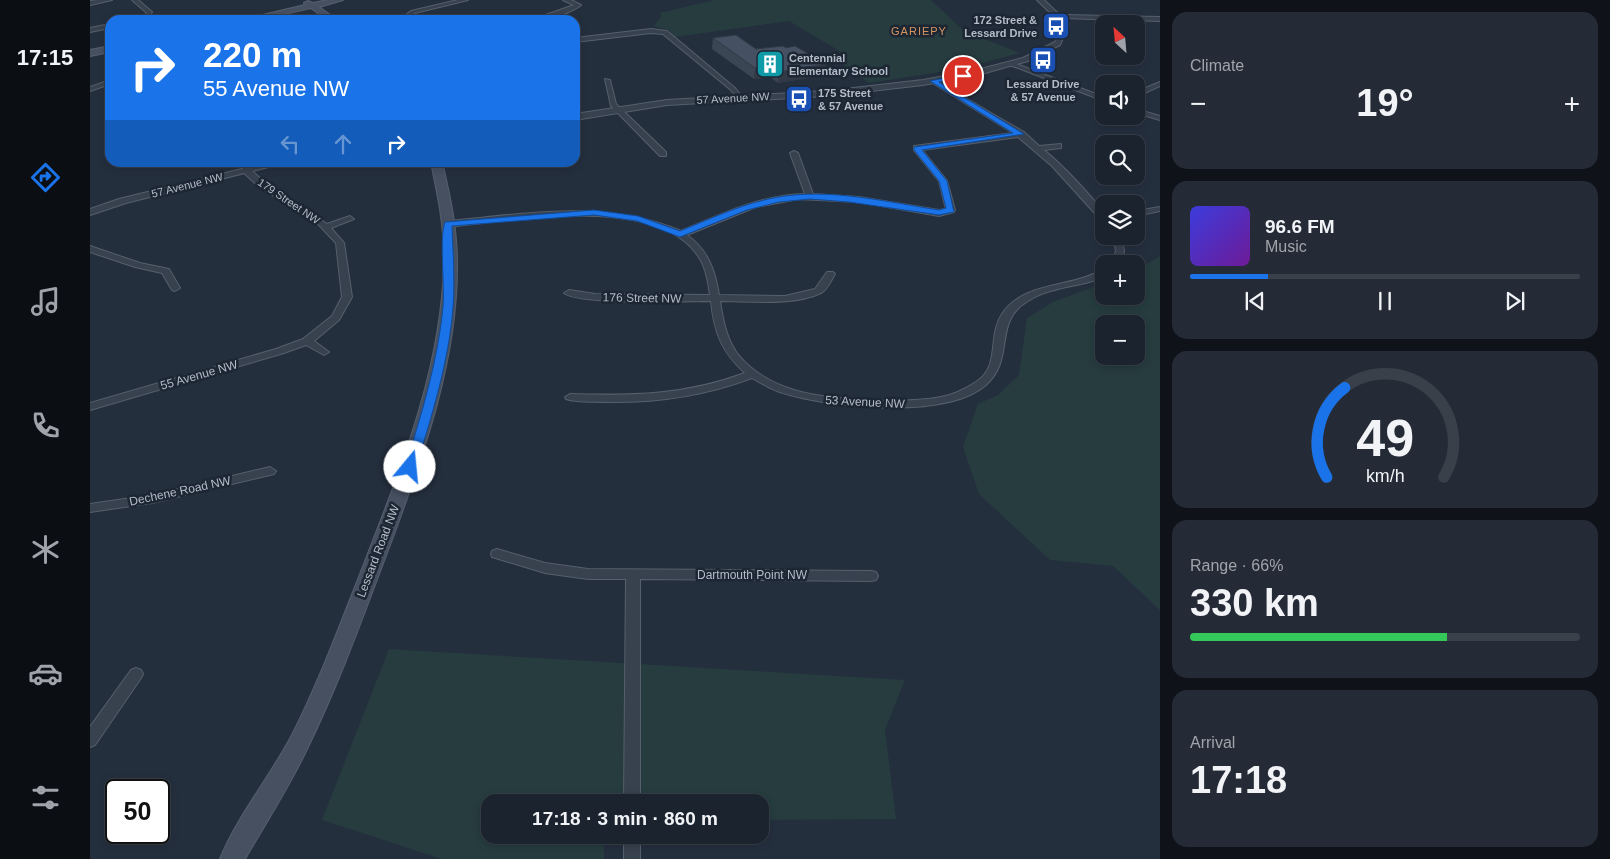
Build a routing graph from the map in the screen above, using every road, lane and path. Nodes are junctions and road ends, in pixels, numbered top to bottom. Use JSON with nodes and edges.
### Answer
{"nodes":[{"id":1,"x":110,"y":0,"type":"edge"},
{"id":2,"x":135,"y":0,"type":"edge"},
{"id":3,"x":339,"y":0,"type":"edge"},
{"id":4,"x":465,"y":0,"type":"edge"},
{"id":5,"x":566,"y":0,"type":"edge"},
{"id":6,"x":1040,"y":0,"type":"edge"},
{"id":7,"x":287,"y":1,"type":"edge"},
{"id":8,"x":90,"y":2,"type":"edge"},
{"id":9,"x":302,"y":4,"type":"edge"},
{"id":10,"x":312,"y":6,"type":"junction"},
{"id":11,"x":148,"y":15,"type":"edge"},
{"id":12,"x":262,"y":15,"type":"edge"},
{"id":13,"x":262,"y":15,"type":"edge"},
{"id":14,"x":312,"y":15,"type":"edge"},
{"id":15,"x":326,"y":15,"type":"edge"},
{"id":16,"x":411,"y":15,"type":"edge"},
{"id":17,"x":548,"y":15,"type":"edge"},
{"id":18,"x":1063,"y":17,"type":"junction"},
{"id":19,"x":1160,"y":19,"type":"edge"},
{"id":20,"x":105,"y":27,"type":"edge"},
{"id":21,"x":90,"y":30,"type":"edge"},
{"id":22,"x":580,"y":39,"type":"edge"},
{"id":23,"x":105,"y":50,"type":"edge"},
{"id":24,"x":90,"y":53,"type":"edge"},
{"id":25,"x":1012,"y":64,"type":"junction"},
{"id":26,"x":607,"y":80,"type":"dead end"},
{"id":27,"x":933,"y":81,"type":"junction"},
{"id":28,"x":105,"y":84,"type":"edge"},
{"id":29,"x":1160,"y":84,"type":"edge"},
{"id":30,"x":90,"y":89,"type":"edge"},
{"id":31,"x":1145,"y":91,"type":"edge"},
{"id":32,"x":1095,"y":96,"type":"edge"},
{"id":33,"x":740,"y":98,"type":"junction"},
{"id":34,"x":617,"y":110,"type":"junction"},
{"id":35,"x":1145,"y":114,"type":"edge"},
{"id":36,"x":580,"y":116,"type":"edge"},
{"id":37,"x":1160,"y":118,"type":"edge"},
{"id":38,"x":1021,"y":134,"type":"junction"},
{"id":39,"x":1058,"y":146,"type":"dead end"},
{"id":40,"x":1038,"y":148,"type":"junction"},
{"id":41,"x":794,"y":153,"type":"dead end"},
{"id":42,"x":663,"y":154,"type":"dead end"},
{"id":43,"x":242,"y":167,"type":"edge"},
{"id":44,"x":247,"y":167,"type":"edge"},
{"id":45,"x":438,"y":167,"type":"edge"},
{"id":46,"x":810,"y":197,"type":"junction"},
{"id":47,"x":1095,"y":207,"type":"edge"},
{"id":48,"x":1160,"y":209,"type":"edge"},
{"id":49,"x":90,"y":212,"type":"edge"},
{"id":50,"x":1145,"y":212,"type":"edge"},
{"id":51,"x":350,"y":219,"type":"dead end"},
{"id":52,"x":448,"y":224,"type":"junction"},
{"id":53,"x":326,"y":227,"type":"junction"},
{"id":54,"x":680,"y":234,"type":"junction"},
{"id":55,"x":90,"y":249,"type":"edge"},
{"id":56,"x":830,"y":274,"type":"dead end"},
{"id":57,"x":1095,"y":276,"type":"edge"},
{"id":58,"x":175,"y":288,"type":"dead end"},
{"id":59,"x":569,"y":293,"type":"dead end"},
{"id":60,"x":716,"y":299,"type":"junction"},
{"id":61,"x":307,"y":341,"type":"junction"},
{"id":62,"x":324,"y":352,"type":"dead end"},
{"id":63,"x":754,"y":374,"type":"junction"},
{"id":64,"x":570,"y":397,"type":"dead end"},
{"id":65,"x":90,"y":407,"type":"edge"},
{"id":66,"x":270,"y":472,"type":"dead end"},
{"id":67,"x":90,"y":508,"type":"edge"},
{"id":68,"x":497,"y":554,"type":"dead end"},
{"id":69,"x":633,"y":574,"type":"junction"},
{"id":70,"x":871,"y":576,"type":"dead end"},
{"id":71,"x":136,"y":674,"type":"dead end"},
{"id":72,"x":90,"y":740,"type":"edge"},
{"id":73,"x":632,"y":794,"type":"edge"},
{"id":74,"x":632,"y":844,"type":"edge"},
{"id":75,"x":232,"y":859,"type":"edge"},
{"id":76,"x":632,"y":859,"type":"edge"}],
"edges":[{"from":1,"to":8,"type":"street"},
{"from":2,"to":11,"type":"street"},
{"from":3,"to":10,"type":"main road"},
{"from":4,"to":16,"type":"street"},
{"from":5,"to":17,"type":"street"},
{"from":6,"to":18,"type":"street"},
{"from":7,"to":9,"type":"main road"},
{"from":7,"to":12,"type":"main road"},
{"from":9,"to":10,"type":"main road"},
{"from":9,"to":13,"type":"main road"},
{"from":9,"to":14,"type":"main road"},
{"from":10,"to":15,"type":"main road"},
{"from":18,"to":19,"type":"street"},
{"from":18,"to":25,"type":"street","name":"57 Avenue NW"},
{"from":20,"to":21,"type":"street"},
{"from":22,"to":33,"type":"street"},
{"from":23,"to":24,"type":"main road"},
{"from":25,"to":27,"type":"street","name":"57 Avenue NW"},
{"from":25,"to":32,"type":"street"},
{"from":26,"to":34,"type":"street"},
{"from":27,"to":33,"type":"street","name":"57 Avenue NW"},
{"from":27,"to":38,"type":"street"},
{"from":28,"to":30,"type":"street"},
{"from":29,"to":31,"type":"street"},
{"from":33,"to":34,"type":"street","name":"57 Avenue NW"},
{"from":34,"to":36,"type":"street","name":"57 Avenue NW"},
{"from":34,"to":42,"type":"street"},
{"from":35,"to":37,"type":"street"},
{"from":38,"to":40,"type":"street"},
{"from":38,"to":46,"type":"street"},
{"from":39,"to":40,"type":"street"},
{"from":40,"to":47,"type":"street"},
{"from":41,"to":46,"type":"street"},
{"from":43,"to":49,"type":"street","name":"57 Avenue NW"},
{"from":44,"to":53,"type":"street","name":"179 Street NW"},
{"from":45,"to":52,"type":"main road","name":"Lessard Road NW"},
{"from":46,"to":54,"type":"street"},
{"from":48,"to":50,"type":"street"},
{"from":51,"to":53,"type":"street"},
{"from":52,"to":54,"type":"street"},
{"from":52,"to":75,"type":"main road","name":"Lessard Road NW"},
{"from":53,"to":61,"type":"street","name":"179 Street NW"},
{"from":54,"to":60,"type":"street"},
{"from":55,"to":58,"type":"street"},
{"from":56,"to":60,"type":"street","name":"176 Street NW"},
{"from":57,"to":63,"type":"street","name":"53 Avenue NW"},
{"from":59,"to":60,"type":"street","name":"176 Street NW"},
{"from":60,"to":63,"type":"street"},
{"from":61,"to":62,"type":"street"},
{"from":61,"to":65,"type":"street","name":"55 Avenue NW"},
{"from":63,"to":64,"type":"street"},
{"from":66,"to":67,"type":"street","name":"Dechene Road NW"},
{"from":68,"to":69,"type":"street","name":"Dartmouth Point NW"},
{"from":69,"to":70,"type":"street","name":"Dartmouth Point NW"},
{"from":69,"to":73,"type":"street"},
{"from":71,"to":72,"type":"street"},
{"from":74,"to":76,"type":"street"}]}
